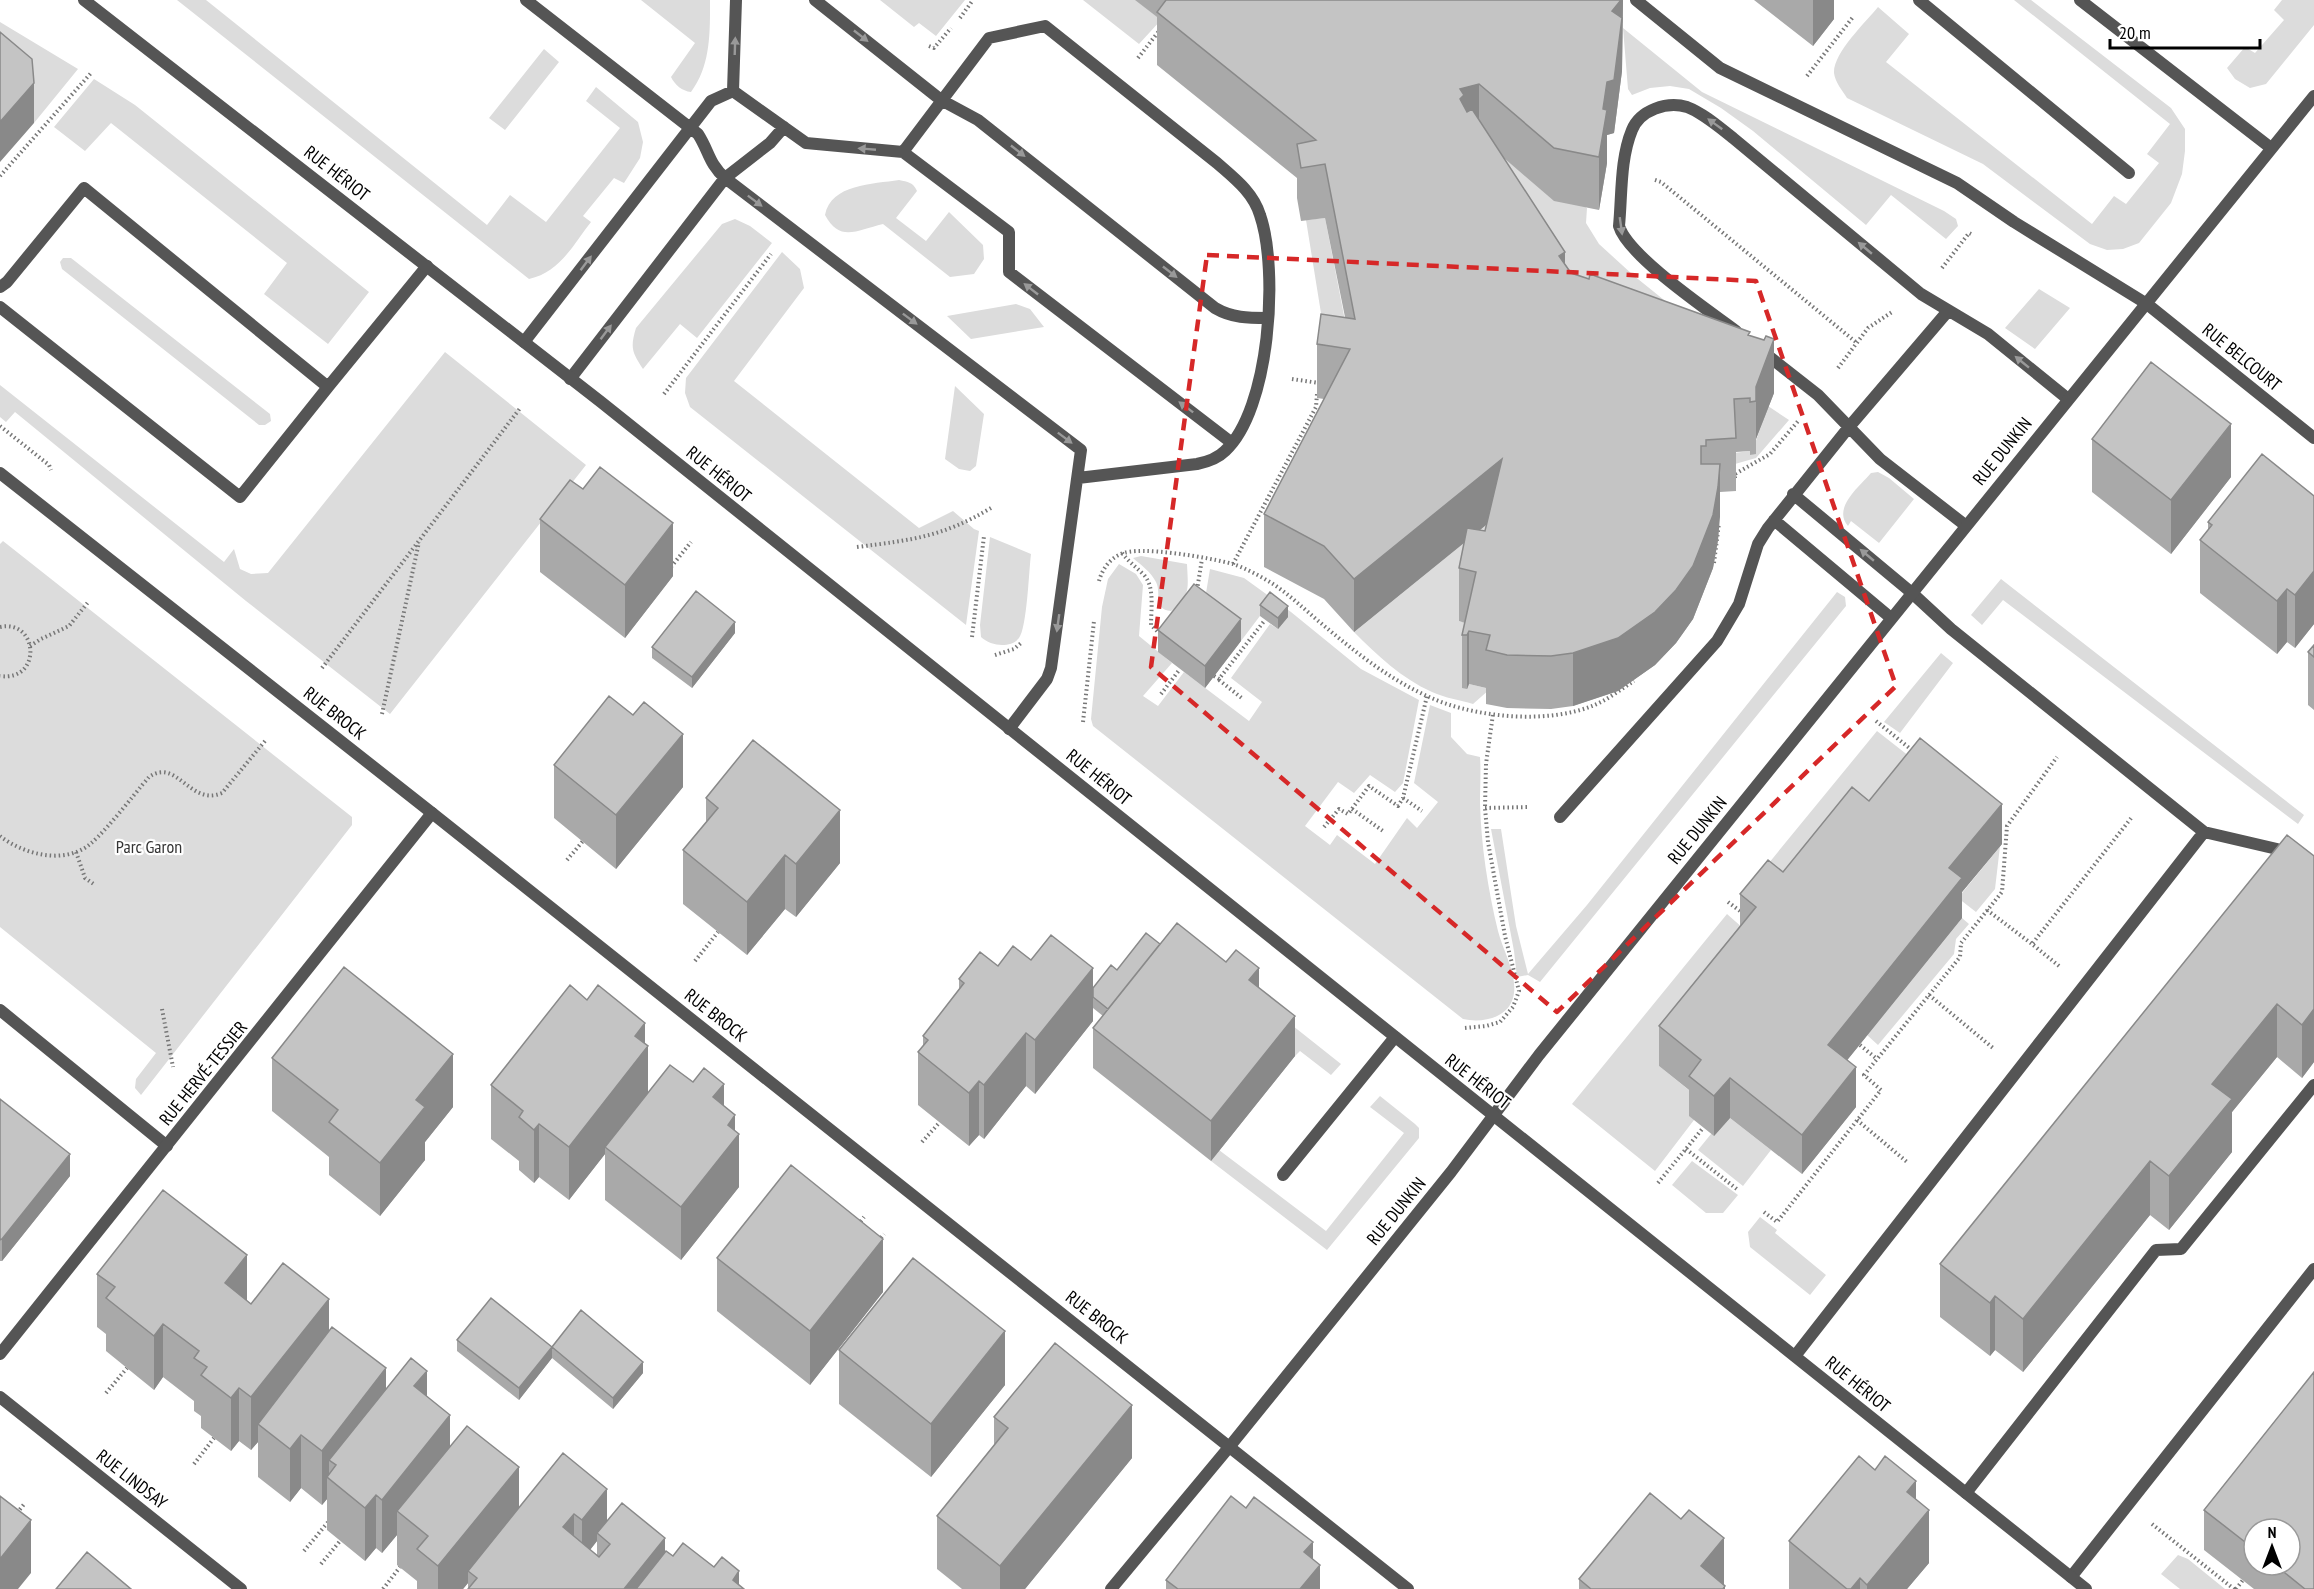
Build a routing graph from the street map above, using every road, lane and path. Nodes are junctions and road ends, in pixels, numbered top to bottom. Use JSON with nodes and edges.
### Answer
{"nodes":[{"id":1,"x":84,"y":0,"type":"edge"},
{"id":2,"x":526,"y":0,"type":"edge"},
{"id":3,"x":736,"y":0,"type":"edge"},
{"id":4,"x":815,"y":0,"type":"edge"},
{"id":5,"x":974,"y":0,"type":"edge"},
{"id":6,"x":1636,"y":0,"type":"edge"},
{"id":7,"x":1918,"y":0,"type":"edge"},
{"id":8,"x":2080,"y":0,"type":"edge"},
{"id":9,"x":1853,"y":17,"type":"dead end"},
{"id":10,"x":959,"y":18,"type":"dead end"},
{"id":11,"x":1165,"y":23,"type":"dead end"},
{"id":12,"x":952,"y":28,"type":"dead end"},
{"id":13,"x":934,"y":48,"type":"dead end"},
{"id":14,"x":1146,"y":48,"type":"dead end"},
{"id":15,"x":91,"y":73,"type":"dead end"},
{"id":16,"x":733,"y":91,"type":"junction"},
{"id":17,"x":2314,"y":96,"type":"edge"},
{"id":18,"x":941,"y":100,"type":"junction"},
{"id":19,"x":1788,"y":101,"type":"junction"},
{"id":20,"x":784,"y":127,"type":"junction"},
{"id":21,"x":690,"y":128,"type":"junction"},
{"id":22,"x":2271,"y":148,"type":"junction"},
{"id":23,"x":903,"y":152,"type":"junction"},
{"id":24,"x":2129,"y":174,"type":"dead end"},
{"id":25,"x":0,"y":176,"type":"edge"},
{"id":26,"x":725,"y":178,"type":"junction"},
{"id":27,"x":1645,"y":178,"type":"dead end"},
{"id":28,"x":1969,"y":233,"type":"dead end"},
{"id":29,"x":776,"y":246,"type":"dead end"},
{"id":30,"x":427,"y":266,"type":"junction"},
{"id":31,"x":0,"y":287,"type":"edge"},
{"id":32,"x":1921,"y":294,"type":"junction"},
{"id":33,"x":2147,"y":304,"type":"junction"},
{"id":34,"x":0,"y":307,"type":"edge"},
{"id":35,"x":1948,"y":311,"type":"junction"},
{"id":36,"x":1268,"y":318,"type":"junction"},
{"id":37,"x":524,"y":342,"type":"junction"},
{"id":38,"x":570,"y":379,"type":"junction"},
{"id":39,"x":1319,"y":383,"type":"edge"},
{"id":40,"x":328,"y":387,"type":"junction"},
{"id":41,"x":664,"y":394,"type":"dead end"},
{"id":42,"x":2068,"y":399,"type":"junction"},
{"id":43,"x":521,"y":407,"type":"dead end"},
{"id":44,"x":1796,"y":424,"type":"dead end"},
{"id":45,"x":0,"y":426,"type":"edge"},
{"id":46,"x":1849,"y":427,"type":"junction"},
{"id":47,"x":8,"y":432,"type":"dead end"},
{"id":48,"x":2314,"y":438,"type":"edge"},
{"id":49,"x":1232,"y":443,"type":"junction"},
{"id":50,"x":0,"y":473,"type":"edge"},
{"id":51,"x":1078,"y":478,"type":"junction"},
{"id":52,"x":1736,"y":483,"type":"edge"},
{"id":53,"x":1793,"y":494,"type":"junction"},
{"id":54,"x":991,"y":508,"type":"dead end"},
{"id":55,"x":1719,"y":517,"type":"edge"},
{"id":56,"x":1774,"y":520,"type":"junction"},
{"id":57,"x":1965,"y":525,"type":"junction"},
{"id":58,"x":984,"y":536,"type":"dead end"},
{"id":59,"x":420,"y":538,"type":"junction"},
{"id":60,"x":691,"y":542,"type":"dead end"},
{"id":61,"x":857,"y":547,"type":"dead end"},
{"id":62,"x":1122,"y":553,"type":"junction"},
{"id":63,"x":1202,"y":559,"type":"junction"},
{"id":64,"x":1233,"y":564,"type":"junction"},
{"id":65,"x":1713,"y":568,"type":"edge"},
{"id":66,"x":666,"y":572,"type":"edge"},
{"id":67,"x":1098,"y":584,"type":"dead end"},
{"id":68,"x":1912,"y":593,"type":"junction"},
{"id":69,"x":1196,"y":594,"type":"edge"},
{"id":70,"x":89,"y":601,"type":"dead end"},
{"id":71,"x":1095,"y":609,"type":"dead end"},
{"id":72,"x":1891,"y":618,"type":"junction"},
{"id":73,"x":1265,"y":620,"type":"edge"},
{"id":74,"x":0,"y":627,"type":"edge"},
{"id":75,"x":972,"y":637,"type":"dead end"},
{"id":76,"x":1167,"y":640,"type":"edge"},
{"id":77,"x":30,"y":646,"type":"junction"},
{"id":78,"x":322,"y":668,"type":"dead end"},
{"id":79,"x":1180,"y":669,"type":"edge"},
{"id":80,"x":0,"y":676,"type":"edge"},
{"id":81,"x":1641,"y":676,"type":"edge"},
{"id":82,"x":1161,"y":694,"type":"dead end"},
{"id":83,"x":1427,"y":696,"type":"junction"},
{"id":84,"x":1243,"y":699,"type":"dead end"},
{"id":85,"x":382,"y":714,"type":"dead end"},
{"id":86,"x":1493,"y":714,"type":"junction"},
{"id":87,"x":1876,"y":721,"type":"dead end"},
{"id":88,"x":1083,"y":722,"type":"dead end"},
{"id":89,"x":1009,"y":729,"type":"junction"},
{"id":90,"x":265,"y":741,"type":"dead end"},
{"id":91,"x":2060,"y":754,"type":"dead end"},
{"id":92,"x":1921,"y":757,"type":"edge"},
{"id":93,"x":1403,"y":798,"type":"junction"},
{"id":94,"x":1485,"y":808,"type":"junction"},
{"id":95,"x":1352,"y":809,"type":"junction"},
{"id":96,"x":1422,"y":811,"type":"dead end"},
{"id":97,"x":432,"y":813,"type":"junction"},
{"id":98,"x":2136,"y":813,"type":"dead end"},
{"id":99,"x":1560,"y":817,"type":"joint"},
{"id":100,"x":2000,"y":820,"type":"edge"},
{"id":101,"x":2007,"y":826,"type":"junction"},
{"id":102,"x":1324,"y":827,"type":"dead end"},
{"id":103,"x":1383,"y":831,"type":"dead end"},
{"id":104,"x":2204,"y":832,"type":"junction"},
{"id":105,"x":0,"y":836,"type":"edge"},
{"id":106,"x":583,"y":841,"type":"edge"},
{"id":107,"x":76,"y":852,"type":"junction"},
{"id":108,"x":567,"y":860,"type":"dead end"},
{"id":109,"x":2296,"y":864,"type":"edge"},
{"id":110,"x":95,"y":885,"type":"dead end"},
{"id":111,"x":1728,"y":902,"type":"dead end"},
{"id":112,"x":1987,"y":910,"type":"junction"},
{"id":113,"x":1752,"y":920,"type":"edge"},
{"id":114,"x":718,"y":932,"type":"edge"},
{"id":115,"x":2032,"y":944,"type":"junction"},
{"id":116,"x":695,"y":961,"type":"dead end"},
{"id":117,"x":2061,"y":968,"type":"dead end"},
{"id":118,"x":1929,"y":995,"type":"junction"},
{"id":119,"x":0,"y":1010,"type":"edge"},
{"id":120,"x":162,"y":1010,"type":"dead end"},
{"id":121,"x":1465,"y":1028,"type":"dead end"},
{"id":122,"x":1395,"y":1037,"type":"junction"},
{"id":123,"x":1860,"y":1045,"type":"edge"},
{"id":124,"x":1995,"y":1050,"type":"dead end"},
{"id":125,"x":1877,"y":1059,"type":"junction"},
{"id":126,"x":173,"y":1067,"type":"dead end"},
{"id":127,"x":2314,"y":1084,"type":"edge"},
{"id":128,"x":1493,"y":1115,"type":"junction"},
{"id":129,"x":1857,"y":1120,"type":"junction"},
{"id":130,"x":939,"y":1123,"type":"edge"},
{"id":131,"x":1703,"y":1128,"type":"edge"},
{"id":132,"x":922,"y":1142,"type":"dead end"},
{"id":133,"x":167,"y":1146,"type":"junction"},
{"id":134,"x":1686,"y":1149,"type":"junction"},
{"id":135,"x":1912,"y":1166,"type":"dead end"},
{"id":136,"x":1283,"y":1175,"type":"dead end"},
{"id":137,"x":1658,"y":1183,"type":"dead end"},
{"id":138,"x":1738,"y":1190,"type":"dead end"},
{"id":139,"x":1764,"y":1212,"type":"dead end"},
{"id":140,"x":864,"y":1217,"type":"dead end"},
{"id":141,"x":856,"y":1226,"type":"edge"},
{"id":142,"x":884,"y":1234,"type":"dead end"},
{"id":143,"x":877,"y":1243,"type":"edge"},
{"id":144,"x":2314,"y":1269,"type":"edge"},
{"id":145,"x":0,"y":1354,"type":"edge"},
{"id":146,"x":1795,"y":1356,"type":"junction"},
{"id":147,"x":127,"y":1368,"type":"edge"},
{"id":148,"x":106,"y":1393,"type":"dead end"},
{"id":149,"x":0,"y":1397,"type":"edge"},
{"id":150,"x":214,"y":1438,"type":"edge"},
{"id":151,"x":1230,"y":1446,"type":"junction"},
{"id":152,"x":194,"y":1464,"type":"dead end"},
{"id":153,"x":1966,"y":1493,"type":"junction"},
{"id":154,"x":25,"y":1503,"type":"dead end"},
{"id":155,"x":2128,"y":1504,"type":"junction"},
{"id":156,"x":333,"y":1516,"type":"edge"},
{"id":157,"x":12,"y":1519,"type":"edge"},
{"id":158,"x":340,"y":1541,"type":"edge"},
{"id":159,"x":304,"y":1551,"type":"dead end"},
{"id":160,"x":321,"y":1564,"type":"dead end"},
{"id":161,"x":400,"y":1567,"type":"edge"},
{"id":162,"x":2071,"y":1577,"type":"junction"},
{"id":163,"x":2243,"y":1580,"type":"edge"},
{"id":164,"x":242,"y":1589,"type":"edge"},
{"id":165,"x":383,"y":1589,"type":"edge"},
{"id":166,"x":1112,"y":1589,"type":"edge"},
{"id":167,"x":1408,"y":1589,"type":"edge"},
{"id":168,"x":2086,"y":1589,"type":"edge"},
{"id":169,"x":2235,"y":1589,"type":"edge"}],
"edges":[{"from":1,"to":30,"type":"street","name":"RUE HÉRIOT"},
{"from":2,"to":21,"type":"street"},
{"from":16,"to":3,"type":"street","one_way":true},
{"from":4,"to":18,"type":"street","one_way":true},
{"from":5,"to":10,"type":"path"},
{"from":6,"to":19,"type":"street","name":"RUE BELCOURT"},
{"from":7,"to":24,"type":"street"},
{"from":8,"to":22,"type":"street"},
{"from":9,"to":19,"type":"path"},
{"from":11,"to":14,"type":"path"},
{"from":12,"to":13,"type":"path"},
{"from":15,"to":25,"type":"path"},
{"from":16,"to":20,"type":"street"},
{"from":16,"to":21,"type":"street"},
{"from":17,"to":22,"type":"street","name":"RUE DUNKIN"},
{"from":18,"to":23,"type":"street"},
{"from":18,"to":36,"type":"street","one_way":true},
{"from":18,"to":36,"type":"street"},
{"from":19,"to":33,"type":"street","name":"RUE BELCOURT"},
{"from":23,"to":20,"type":"street","one_way":true},
{"from":20,"to":26,"type":"street"},
{"from":21,"to":26,"type":"street"},
{"from":37,"to":21,"type":"street","one_way":true},
{"from":22,"to":33,"type":"street","name":"RUE DUNKIN"},
{"from":49,"to":23,"type":"street","one_way":true},
{"from":38,"to":26,"type":"street","one_way":true},
{"from":26,"to":51,"type":"street","one_way":true},
{"from":27,"to":32,"type":"path"},
{"from":28,"to":32,"type":"path"},
{"from":29,"to":41,"type":"path"},
{"from":30,"to":37,"type":"street","name":"RUE HÉRIOT"},
{"from":30,"to":40,"type":"street"},
{"from":31,"to":40,"type":"street"},
{"from":32,"to":35,"type":"street"},
{"from":32,"to":46,"type":"street","one_way":true},
{"from":33,"to":42,"type":"street","name":"RUE DUNKIN"},
{"from":33,"to":48,"type":"street","name":"RUE BELCOURT"},
{"from":34,"to":40,"type":"street"},
{"from":42,"to":35,"type":"street","one_way":true},
{"from":35,"to":46,"type":"street"},
{"from":36,"to":49,"type":"street"},
{"from":37,"to":38,"type":"street","name":"RUE HÉRIOT"},
{"from":38,"to":89,"type":"street","name":"RUE HÉRIOT"},
{"from":39,"to":64,"type":"path"},
{"from":42,"to":57,"type":"street","name":"RUE DUNKIN"},
{"from":43,"to":59,"type":"path"},
{"from":44,"to":52,"type":"path"},
{"from":45,"to":47,"type":"path"},
{"from":46,"to":53,"type":"street"},
{"from":46,"to":57,"type":"street"},
{"from":49,"to":51,"type":"street"},
{"from":50,"to":97,"type":"street","name":"RUE BROCK"},
{"from":51,"to":89,"type":"street","one_way":true},
{"from":53,"to":56,"type":"street"},
{"from":68,"to":53,"type":"street","one_way":true},
{"from":54,"to":61,"type":"path"},
{"from":55,"to":65,"type":"path"},
{"from":56,"to":72,"type":"street"},
{"from":56,"to":99,"type":"street"},
{"from":57,"to":68,"type":"street","name":"RUE DUNKIN"},
{"from":58,"to":75,"type":"path"},
{"from":59,"to":78,"type":"path"},
{"from":59,"to":85,"type":"path"},
{"from":60,"to":66,"type":"path"},
{"from":62,"to":63,"type":"path"},
{"from":62,"to":67,"type":"path"},
{"from":62,"to":76,"type":"path"},
{"from":63,"to":64,"type":"path"},
{"from":63,"to":69,"type":"path"},
{"from":64,"to":83,"type":"path"},
{"from":68,"to":72,"type":"street","name":"RUE DUNKIN"},
{"from":68,"to":104,"type":"street"},
{"from":70,"to":77,"type":"path"},
{"from":71,"to":88,"type":"path"},
{"from":72,"to":128,"type":"street","name":"RUE DUNKIN"},
{"from":73,"to":84,"type":"path"},
{"from":74,"to":77,"type":"path"},
{"from":77,"to":80,"type":"path"},
{"from":79,"to":82,"type":"path"},
{"from":81,"to":86,"type":"path"},
{"from":83,"to":86,"type":"path"},
{"from":83,"to":93,"type":"path"},
{"from":86,"to":94,"type":"path"},
{"from":87,"to":92,"type":"path"},
{"from":89,"to":122,"type":"street","name":"RUE HÉRIOT"},
{"from":90,"to":107,"type":"path"},
{"from":91,"to":101,"type":"path"},
{"from":93,"to":95,"type":"path"},
{"from":93,"to":96,"type":"path"},
{"from":94,"to":99,"type":"path"},
{"from":94,"to":121,"type":"path"},
{"from":95,"to":102,"type":"path"},
{"from":95,"to":103,"type":"path"},
{"from":97,"to":133,"type":"street","name":"RUE HERVÉ-TESSIER"},
{"from":97,"to":151,"type":"street","name":"RUE BROCK"},
{"from":98,"to":115,"type":"path"},
{"from":100,"to":101,"type":"path"},
{"from":101,"to":112,"type":"path"},
{"from":104,"to":109,"type":"street"},
{"from":104,"to":146,"type":"street"},
{"from":105,"to":107,"type":"path"},
{"from":106,"to":108,"type":"path"},
{"from":107,"to":110,"type":"path"},
{"from":111,"to":113,"type":"path"},
{"from":112,"to":115,"type":"path"},
{"from":112,"to":118,"type":"path"},
{"from":114,"to":116,"type":"path"},
{"from":115,"to":117,"type":"path"},
{"from":118,"to":124,"type":"path"},
{"from":118,"to":125,"type":"path"},
{"from":119,"to":133,"type":"street"},
{"from":120,"to":126,"type":"path"},
{"from":122,"to":128,"type":"street","name":"RUE HÉRIOT"},
{"from":122,"to":136,"type":"street"},
{"from":123,"to":125,"type":"path"},
{"from":125,"to":129,"type":"path"},
{"from":127,"to":153,"type":"street"},
{"from":128,"to":146,"type":"street","name":"RUE HÉRIOT"},
{"from":128,"to":151,"type":"street","name":"RUE DUNKIN"},
{"from":129,"to":135,"type":"path"},
{"from":129,"to":139,"type":"path"},
{"from":130,"to":132,"type":"path"},
{"from":131,"to":134,"type":"path"},
{"from":133,"to":145,"type":"street","name":"RUE HERVÉ-TESSIER"},
{"from":134,"to":137,"type":"path"},
{"from":134,"to":138,"type":"path"},
{"from":140,"to":141,"type":"path"},
{"from":142,"to":143,"type":"path"},
{"from":144,"to":155,"type":"street"},
{"from":146,"to":153,"type":"street","name":"RUE HÉRIOT"},
{"from":147,"to":148,"type":"path"},
{"from":149,"to":164,"type":"street","name":"RUE LINDSAY"},
{"from":150,"to":152,"type":"path"},
{"from":151,"to":166,"type":"street","name":"RUE DUNKIN"},
{"from":151,"to":167,"type":"street","name":"RUE BROCK"},
{"from":153,"to":162,"type":"street","name":"RUE HÉRIOT"},
{"from":154,"to":157,"type":"path"},
{"from":155,"to":162,"type":"street"},
{"from":155,"to":169,"type":"path"},
{"from":156,"to":159,"type":"path"},
{"from":158,"to":160,"type":"path"},
{"from":161,"to":165,"type":"path"},
{"from":162,"to":168,"type":"street","name":"RUE HÉRIOT"},
{"from":163,"to":169,"type":"path"}]}
